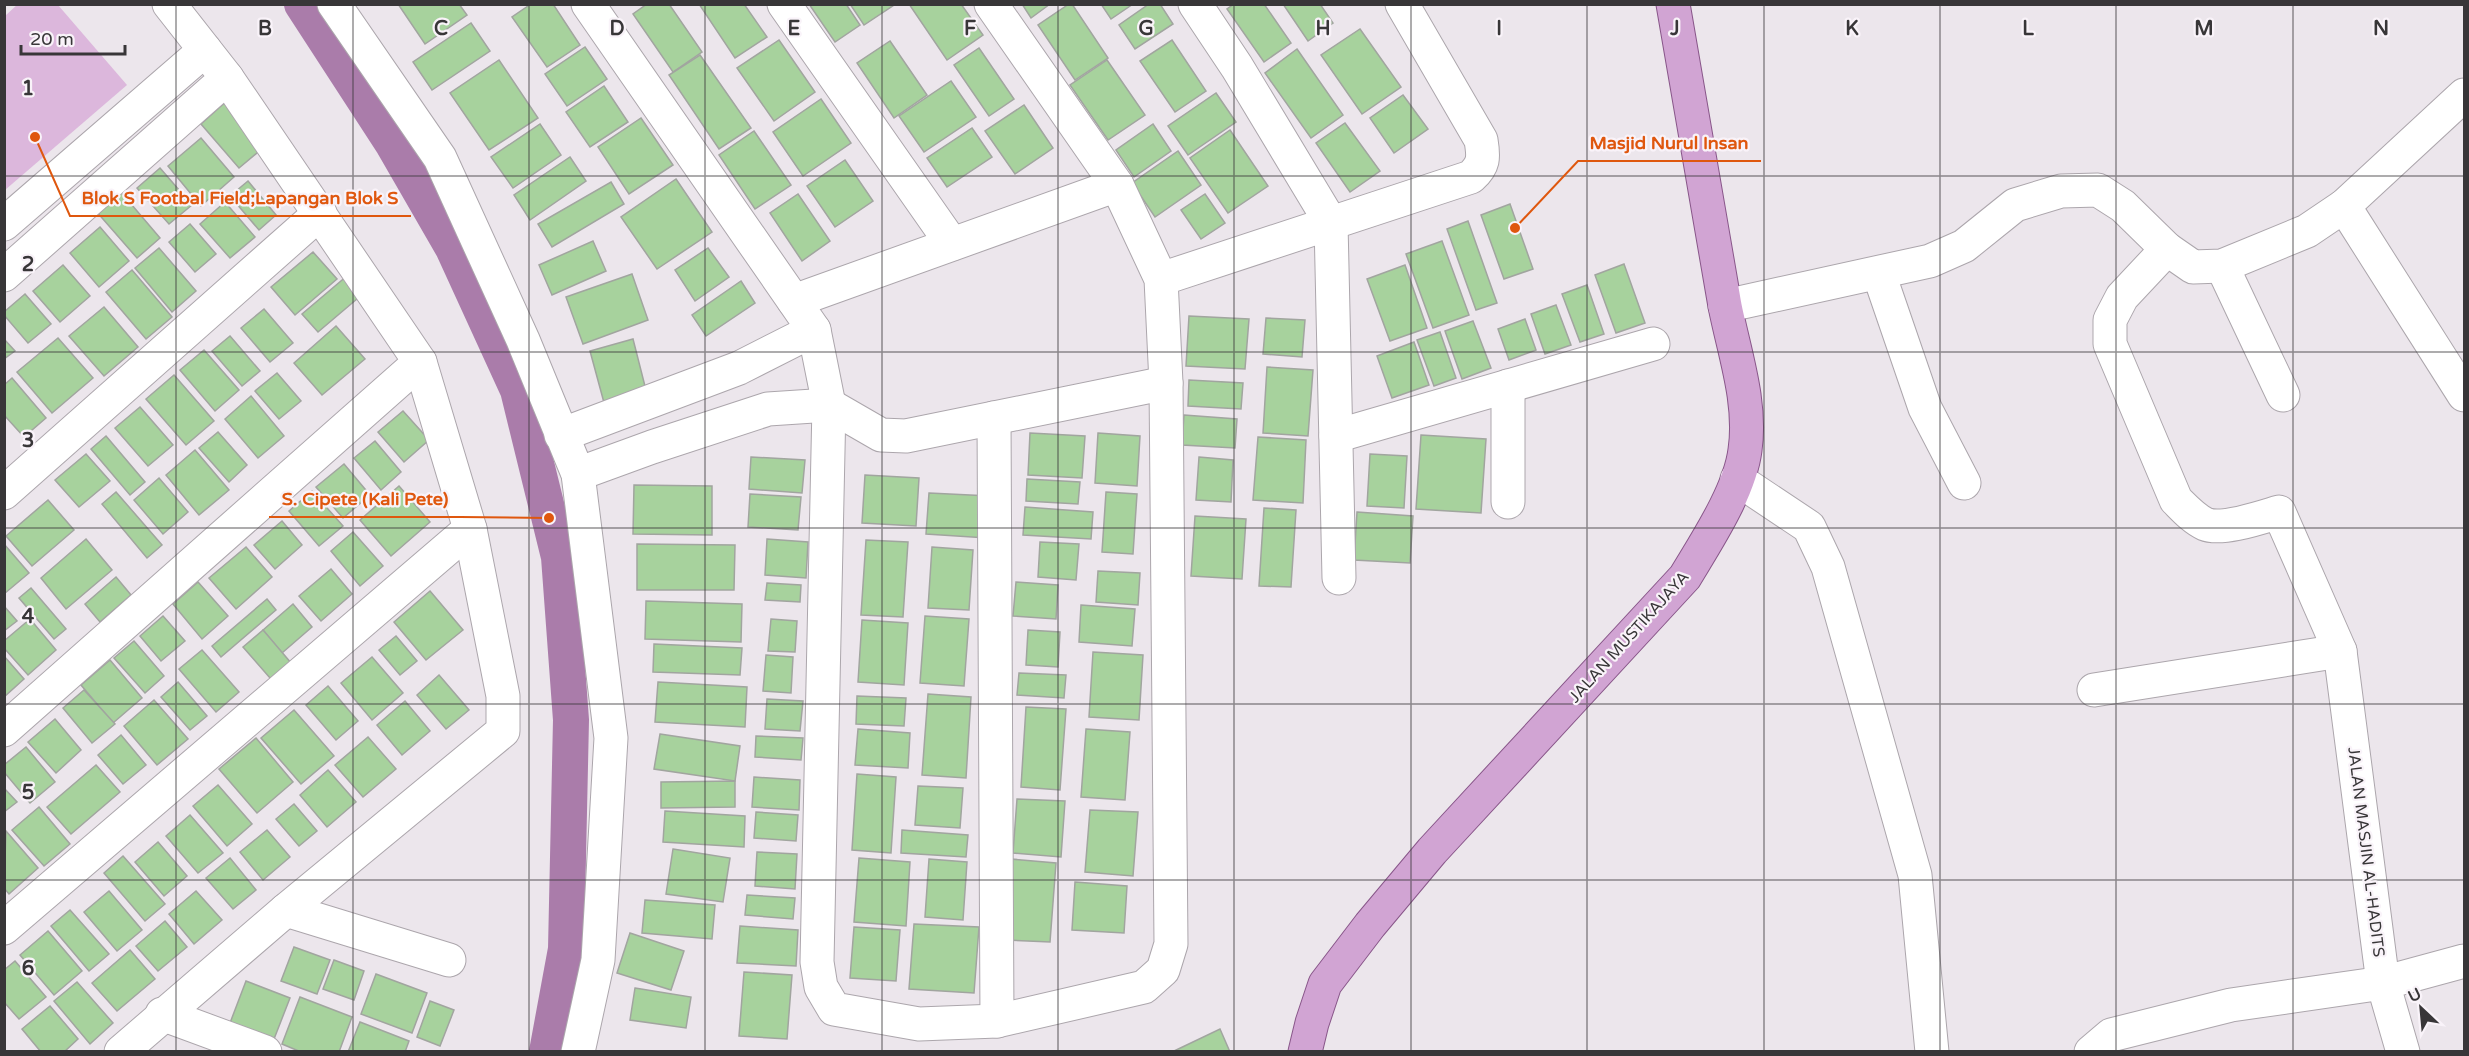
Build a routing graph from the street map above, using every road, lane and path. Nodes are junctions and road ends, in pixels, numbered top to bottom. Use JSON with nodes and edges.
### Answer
{"nodes":[{"id":1,"x":169,"y":4,"type":"edge"},
{"id":2,"x":334,"y":4,"type":"edge"},
{"id":3,"x":588,"y":4,"type":"edge"},
{"id":4,"x":784,"y":4,"type":"edge"},
{"id":5,"x":991,"y":4,"type":"edge"},
{"id":6,"x":1195,"y":4,"type":"edge"},
{"id":7,"x":1402,"y":4,"type":"edge"},
{"id":8,"x":1673,"y":4,"type":"edge"},
{"id":9,"x":206,"y":50,"type":"junction"},
{"id":10,"x":228,"y":78,"type":"junction"},
{"id":11,"x":2464,"y":95,"type":"edge"},
{"id":12,"x":1117,"y":185,"type":"junction"},
{"id":13,"x":2344,"y":206,"type":"junction"},
{"id":14,"x":320,"y":213,"type":"junction"},
{"id":15,"x":1331,"y":223,"type":"junction"},
{"id":16,"x":4,"y":224,"type":"edge"},
{"id":17,"x":952,"y":244,"type":"junction"},
{"id":18,"x":2167,"y":249,"type":"junction"},
{"id":19,"x":2222,"y":266,"type":"junction"},
{"id":20,"x":1878,"y":274,"type":"junction"},
{"id":21,"x":4,"y":275,"type":"edge"},
{"id":22,"x":1161,"y":279,"type":"junction"},
{"id":23,"x":794,"y":301,"type":"junction"},
{"id":24,"x":1725,"y":306,"type":"junction"},
{"id":25,"x":814,"y":330,"type":"junction"},
{"id":26,"x":1653,"y":344,"type":"dead end"},
{"id":27,"x":420,"y":362,"type":"junction"},
{"id":28,"x":1166,"y":383,"type":"junction"},
{"id":29,"x":1508,"y":386,"type":"junction"},
{"id":30,"x":2283,"y":395,"type":"dead end"},
{"id":31,"x":2464,"y":395,"type":"edge"},
{"id":32,"x":829,"y":405,"type":"junction"},
{"id":33,"x":994,"y":418,"type":"junction"},
{"id":34,"x":561,"y":435,"type":"junction"},
{"id":35,"x":1336,"y":436,"type":"junction"},
{"id":36,"x":578,"y":474,"type":"junction"},
{"id":37,"x":1737,"y":479,"type":"junction"},
{"id":38,"x":1964,"y":483,"type":"dead end"},
{"id":39,"x":4,"y":493,"type":"edge"},
{"id":40,"x":1508,"y":502,"type":"dead end"},
{"id":41,"x":470,"y":529,"type":"junction"},
{"id":42,"x":1339,"y":579,"type":"dead end"},
{"id":43,"x":2340,"y":651,"type":"junction"},
{"id":44,"x":2094,"y":690,"type":"dead end"},
{"id":45,"x":4,"y":730,"type":"edge"},
{"id":46,"x":286,"y":910,"type":"junction"},
{"id":47,"x":4,"y":928,"type":"edge"},
{"id":48,"x":449,"y":960,"type":"dead end"},
{"id":49,"x":2464,"y":961,"type":"edge"},
{"id":50,"x":2384,"y":983,"type":"junction"},
{"id":51,"x":162,"y":1014,"type":"junction"},
{"id":52,"x":997,"y":1021,"type":"junction"},
{"id":53,"x":121,"y":1052,"type":"edge"},
{"id":54,"x":265,"y":1052,"type":"edge"},
{"id":55,"x":578,"y":1052,"type":"edge"},
{"id":56,"x":1305,"y":1052,"type":"edge"},
{"id":57,"x":1932,"y":1052,"type":"edge"},
{"id":58,"x":2091,"y":1052,"type":"edge"},
{"id":59,"x":2403,"y":1052,"type":"edge"}],
"edges":[{"from":1,"to":9,"type":"street"},
{"from":2,"to":34,"type":"street"},
{"from":3,"to":23,"type":"street"},
{"from":4,"to":17,"type":"street"},
{"from":5,"to":12,"type":"street"},
{"from":6,"to":15,"type":"street"},
{"from":7,"to":15,"type":"street"},
{"from":8,"to":24,"type":"main road","name":"JALAN MUSTIKAJAYA"},
{"from":9,"to":10,"type":"street"},
{"from":9,"to":16,"type":"street"},
{"from":10,"to":14,"type":"street"},
{"from":10,"to":21,"type":"street"},
{"from":11,"to":13,"type":"street"},
{"from":12,"to":17,"type":"street"},
{"from":12,"to":22,"type":"street"},
{"from":13,"to":19,"type":"street"},
{"from":13,"to":31,"type":"street"},
{"from":14,"to":27,"type":"street"},
{"from":14,"to":39,"type":"street"},
{"from":15,"to":22,"type":"street"},
{"from":15,"to":35,"type":"street"},
{"from":17,"to":23,"type":"street"},
{"from":18,"to":19,"type":"street"},
{"from":18,"to":20,"type":"street"},
{"from":18,"to":43,"type":"street","name":"JALAN MASJIN AL-HADITS"},
{"from":19,"to":30,"type":"street"},
{"from":20,"to":24,"type":"street"},
{"from":20,"to":38,"type":"street"},
{"from":22,"to":28,"type":"street"},
{"from":23,"to":25,"type":"street"},
{"from":24,"to":37,"type":"main road","name":"JALAN MUSTIKAJAYA"},
{"from":25,"to":32,"type":"street"},
{"from":25,"to":34,"type":"street"},
{"from":26,"to":29,"type":"street"},
{"from":27,"to":41,"type":"street"},
{"from":27,"to":45,"type":"street"},
{"from":28,"to":33,"type":"street"},
{"from":28,"to":52,"type":"street"},
{"from":29,"to":35,"type":"street"},
{"from":29,"to":40,"type":"street"},
{"from":32,"to":33,"type":"street"},
{"from":32,"to":36,"type":"street"},
{"from":32,"to":52,"type":"street"},
{"from":33,"to":52,"type":"street"},
{"from":34,"to":36,"type":"street"},
{"from":35,"to":42,"type":"street"},
{"from":36,"to":55,"type":"street"},
{"from":37,"to":56,"type":"main road","name":"JALAN MUSTIKAJAYA"},
{"from":37,"to":57,"type":"street"},
{"from":41,"to":46,"type":"street"},
{"from":41,"to":47,"type":"street"},
{"from":43,"to":44,"type":"street"},
{"from":43,"to":50,"type":"street","name":"JALAN MASJIN AL-HADITS"},
{"from":46,"to":48,"type":"street"},
{"from":46,"to":51,"type":"street"},
{"from":49,"to":50,"type":"street"},
{"from":50,"to":58,"type":"street"},
{"from":50,"to":59,"type":"street","name":"JALAN MASJIN AL-HADITS"},
{"from":51,"to":53,"type":"street"},
{"from":51,"to":54,"type":"street"}]}
